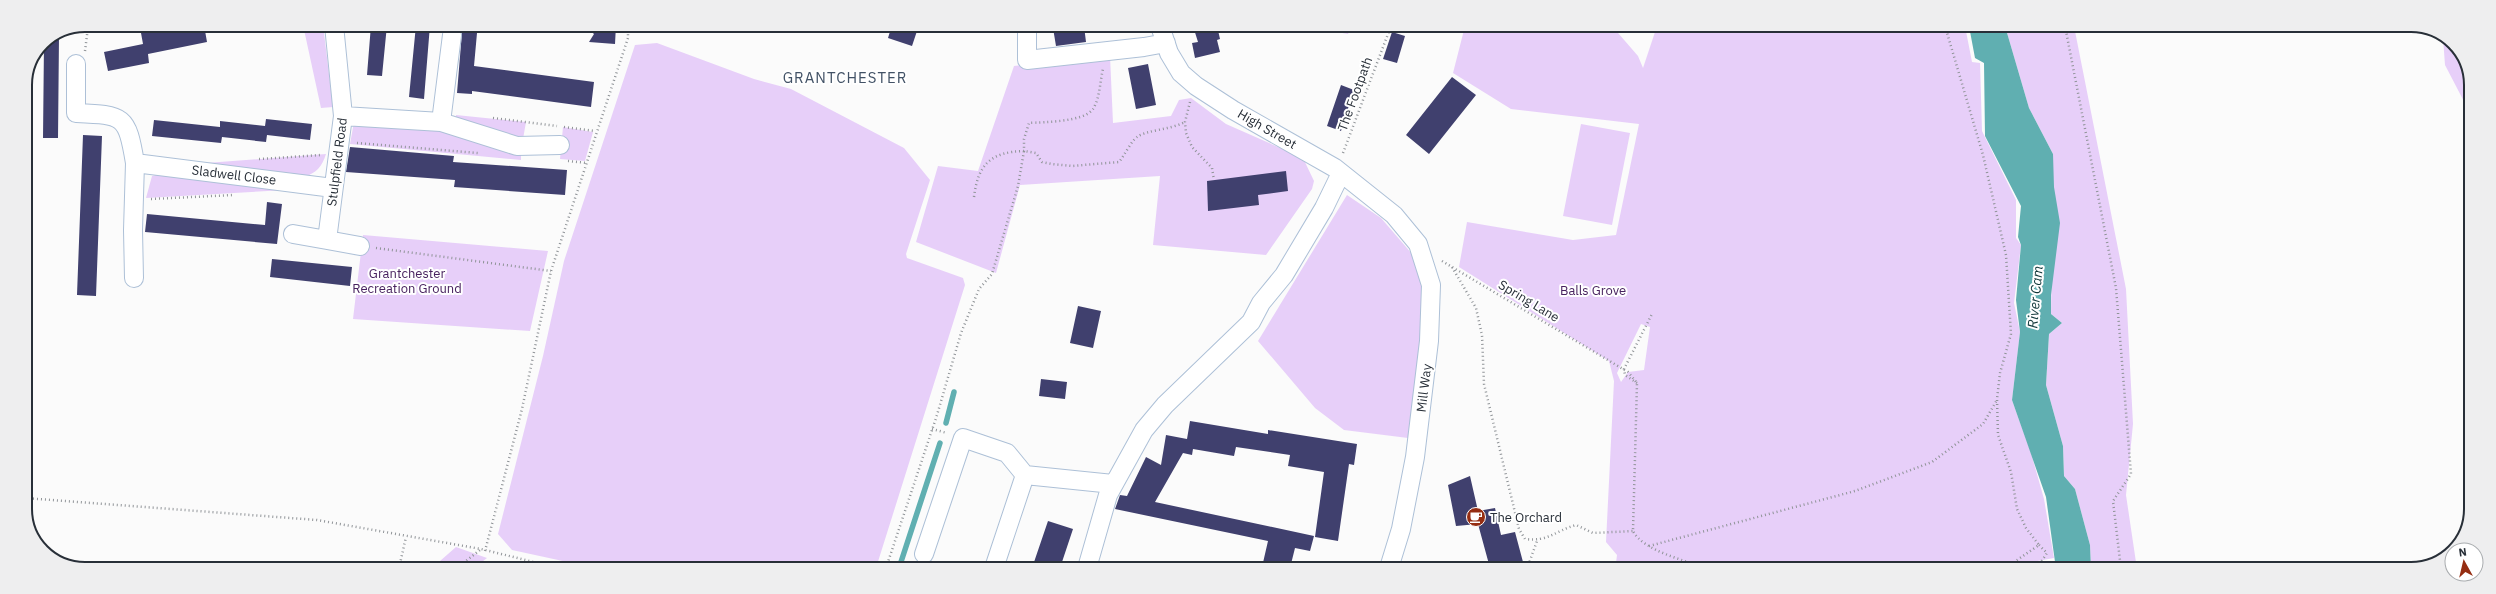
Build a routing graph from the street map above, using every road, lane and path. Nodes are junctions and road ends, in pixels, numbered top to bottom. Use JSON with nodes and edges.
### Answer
{"nodes":[{"id":1,"x":88,"y":32,"type":"edge"},
{"id":2,"x":335,"y":32,"type":"edge"},
{"id":3,"x":628,"y":32,"type":"edge"},
{"id":4,"x":1015,"y":32,"type":"edge"},
{"id":5,"x":1027,"y":32,"type":"edge"},
{"id":6,"x":1162,"y":32,"type":"edge"},
{"id":7,"x":1389,"y":32,"type":"edge"},
{"id":8,"x":1947,"y":32,"type":"edge"},
{"id":9,"x":2066,"y":32,"type":"edge"},
{"id":10,"x":452,"y":35,"type":"dead end"},
{"id":11,"x":1166,"y":43,"type":"junction"},
{"id":12,"x":1106,"y":51,"type":"junction"},
{"id":13,"x":1027,"y":60,"type":"junction"},
{"id":14,"x":76,"y":64,"type":"joint"},
{"id":15,"x":1181,"y":73,"type":"junction"},
{"id":16,"x":344,"y":116,"type":"junction"},
{"id":17,"x":487,"y":118,"type":"dead end"},
{"id":18,"x":441,"y":122,"type":"junction"},
{"id":19,"x":1184,"y":122,"type":"junction"},
{"id":20,"x":562,"y":126,"type":"dead end"},
{"id":21,"x":340,"y":141,"type":"junction"},
{"id":22,"x":560,"y":145,"type":"dead end"},
{"id":23,"x":322,"y":148,"type":"dead end"},
{"id":24,"x":1024,"y":151,"type":"junction"},
{"id":25,"x":480,"y":154,"type":"dead end"},
{"id":26,"x":135,"y":163,"type":"junction"},
{"id":27,"x":1338,"y":171,"type":"junction"},
{"id":28,"x":1214,"y":180,"type":"dead end"},
{"id":29,"x":325,"y":187,"type":"junction"},
{"id":30,"x":242,"y":194,"type":"dead end"},
{"id":31,"x":974,"y":196,"type":"dead end"},
{"id":32,"x":133,"y":199,"type":"junction"},
{"id":33,"x":1394,"y":215,"type":"joint"},
{"id":34,"x":293,"y":234,"type":"dead end"},
{"id":35,"x":327,"y":240,"type":"junction"},
{"id":36,"x":360,"y":246,"type":"joint"},
{"id":37,"x":1419,"y":248,"type":"junction"},
{"id":38,"x":1452,"y":266,"type":"junction"},
{"id":39,"x":551,"y":271,"type":"junction"},
{"id":40,"x":134,"y":278,"type":"dead end"},
{"id":41,"x":1652,"y":314,"type":"dead end"},
{"id":42,"x":1624,"y":369,"type":"junction"},
{"id":43,"x":1637,"y":383,"type":"junction"},
{"id":44,"x":1997,"y":399,"type":"junction"},
{"id":45,"x":1025,"y":475,"type":"junction"},
{"id":46,"x":1113,"y":484,"type":"junction"},
{"id":47,"x":32,"y":498,"type":"edge"},
{"id":48,"x":1633,"y":531,"type":"junction"},
{"id":49,"x":406,"y":536,"type":"junction"},
{"id":50,"x":1537,"y":541,"type":"junction"},
{"id":51,"x":2039,"y":545,"type":"junction"},
{"id":52,"x":1649,"y":546,"type":"junction"},
{"id":53,"x":481,"y":550,"type":"junction"},
{"id":54,"x":485,"y":551,"type":"junction"},
{"id":55,"x":924,"y":554,"type":"dead end"},
{"id":56,"x":400,"y":562,"type":"edge"},
{"id":57,"x":466,"y":562,"type":"edge"},
{"id":58,"x":532,"y":562,"type":"edge"},
{"id":59,"x":888,"y":562,"type":"edge"},
{"id":60,"x":996,"y":562,"type":"edge"},
{"id":61,"x":1089,"y":562,"type":"edge"},
{"id":62,"x":1391,"y":562,"type":"edge"},
{"id":63,"x":1529,"y":562,"type":"edge"},
{"id":64,"x":1691,"y":562,"type":"edge"},
{"id":65,"x":2014,"y":562,"type":"edge"},
{"id":66,"x":2041,"y":562,"type":"edge"},
{"id":67,"x":2120,"y":562,"type":"edge"}],
"edges":[{"from":1,"to":14,"type":"path"},
{"from":2,"to":16,"type":"street","name":"Stulpfield Road"},
{"from":3,"to":39,"type":"path"},
{"from":4,"to":13,"type":"street"},
{"from":5,"to":13,"type":"street"},
{"from":6,"to":11,"type":"street","name":"High Street"},
{"from":7,"to":27,"type":"path","name":"The Footpath"},
{"from":8,"to":44,"type":"path"},
{"from":9,"to":67,"type":"path"},
{"from":10,"to":18,"type":"street"},
{"from":11,"to":12,"type":"street"},
{"from":11,"to":15,"type":"street","name":"High Street"},
{"from":12,"to":13,"type":"street"},
{"from":12,"to":24,"type":"path"},
{"from":14,"to":26,"type":"street"},
{"from":15,"to":19,"type":"path"},
{"from":15,"to":27,"type":"street","name":"High Street"},
{"from":16,"to":18,"type":"street"},
{"from":16,"to":21,"type":"street","name":"Stulpfield Road"},
{"from":17,"to":20,"type":"path"},
{"from":18,"to":22,"type":"street"},
{"from":19,"to":24,"type":"path"},
{"from":19,"to":28,"type":"path"},
{"from":21,"to":25,"type":"path"},
{"from":21,"to":29,"type":"street","name":"Stulpfield Road"},
{"from":23,"to":29,"type":"path"},
{"from":24,"to":31,"type":"path"},
{"from":24,"to":59,"type":"path"},
{"from":26,"to":29,"type":"street","name":"Sladwell Close"},
{"from":26,"to":32,"type":"street"},
{"from":27,"to":33,"type":"street","name":"High Street"},
{"from":27,"to":46,"type":"street"},
{"from":29,"to":35,"type":"street","name":"Stulpfield Road"},
{"from":30,"to":32,"type":"path"},
{"from":32,"to":40,"type":"street"},
{"from":33,"to":37,"type":"street","name":"Mill Way"},
{"from":34,"to":35,"type":"street"},
{"from":35,"to":36,"type":"street"},
{"from":36,"to":39,"type":"path"},
{"from":37,"to":38,"type":"path","name":"Spring Lane"},
{"from":37,"to":62,"type":"street","name":"Mill Way"},
{"from":38,"to":42,"type":"path","name":"Spring Lane"},
{"from":38,"to":50,"type":"path"},
{"from":39,"to":54,"type":"path"},
{"from":41,"to":42,"type":"path"},
{"from":42,"to":43,"type":"path","name":"Spring Lane"},
{"from":42,"to":43,"type":"path"},
{"from":43,"to":48,"type":"path"},
{"from":44,"to":51,"type":"path"},
{"from":44,"to":52,"type":"path"},
{"from":45,"to":46,"type":"street"},
{"from":45,"to":55,"type":"street"},
{"from":45,"to":60,"type":"street"},
{"from":46,"to":61,"type":"street"},
{"from":47,"to":49,"type":"path"},
{"from":48,"to":50,"type":"path"},
{"from":48,"to":52,"type":"path"},
{"from":49,"to":53,"type":"path"},
{"from":49,"to":56,"type":"path"},
{"from":50,"to":63,"type":"path"},
{"from":51,"to":65,"type":"path"},
{"from":51,"to":66,"type":"path"},
{"from":52,"to":64,"type":"path"},
{"from":53,"to":54,"type":"path"},
{"from":53,"to":57,"type":"path"},
{"from":54,"to":58,"type":"path"}]}
